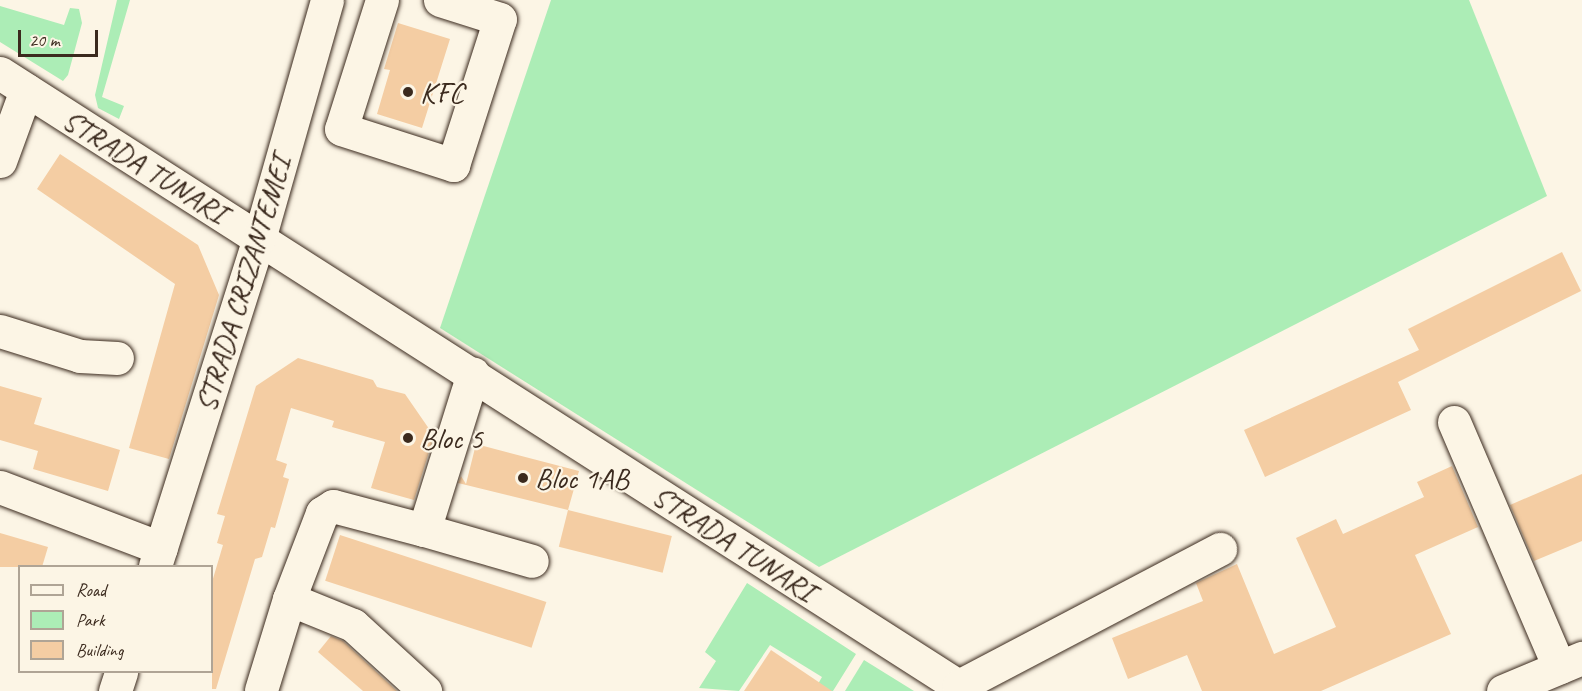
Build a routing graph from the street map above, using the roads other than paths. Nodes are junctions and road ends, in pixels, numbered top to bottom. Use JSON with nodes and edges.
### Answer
{"nodes":[{"id":1,"x":327,"y":0,"type":"edge"},
{"id":2,"x":382,"y":0,"type":"edge"},
{"id":3,"x":440,"y":0,"type":"edge"},
{"id":4,"x":13,"y":81,"type":"edge"},
{"id":5,"x":0,"y":161,"type":"edge"},
{"id":6,"x":259,"y":239,"type":"junction"},
{"id":7,"x":0,"y":330,"type":"edge"},
{"id":8,"x":117,"y":358,"type":"dead end"},
{"id":9,"x":473,"y":374,"type":"junction"},
{"id":10,"x":1454,"y":422,"type":"dead end"},
{"id":11,"x":0,"y":487,"type":"edge"},
{"id":12,"x":424,"y":530,"type":"junction"},
{"id":13,"x":1220,"y":549,"type":"dead end"},
{"id":14,"x":158,"y":557,"type":"edge"},
{"id":15,"x":532,"y":561,"type":"dead end"},
{"id":16,"x":289,"y":599,"type":"junction"},
{"id":17,"x":1564,"y":671,"type":"edge"},
{"id":18,"x":121,"y":673,"type":"edge"},
{"id":19,"x":963,"y":689,"type":"edge"},
{"id":20,"x":261,"y":690,"type":"edge"},
{"id":21,"x":115,"y":691,"type":"edge"},
{"id":22,"x":425,"y":691,"type":"edge"},
{"id":23,"x":1503,"y":691,"type":"edge"}],
"edges":[{"from":1,"to":6,"type":"street","name":"STRADA CRIZANTEMEI"},
{"from":2,"to":3,"type":"street"},
{"from":4,"to":5,"type":"street"},
{"from":4,"to":6,"type":"street","name":"STRADA TUNARI"},
{"from":6,"to":9,"type":"street","name":"STRADA TUNARI"},
{"from":6,"to":14,"type":"street","name":"STRADA CRIZANTEMEI"},
{"from":7,"to":8,"type":"street"},
{"from":9,"to":12,"type":"street"},
{"from":9,"to":19,"type":"street","name":"STRADA TUNARI"},
{"from":10,"to":17,"type":"street"},
{"from":11,"to":14,"type":"street"},
{"from":12,"to":15,"type":"street"},
{"from":12,"to":16,"type":"street"},
{"from":13,"to":19,"type":"street"},
{"from":16,"to":20,"type":"street"},
{"from":16,"to":22,"type":"street"},
{"from":17,"to":23,"type":"street"},
{"from":18,"to":21,"type":"street"}]}
